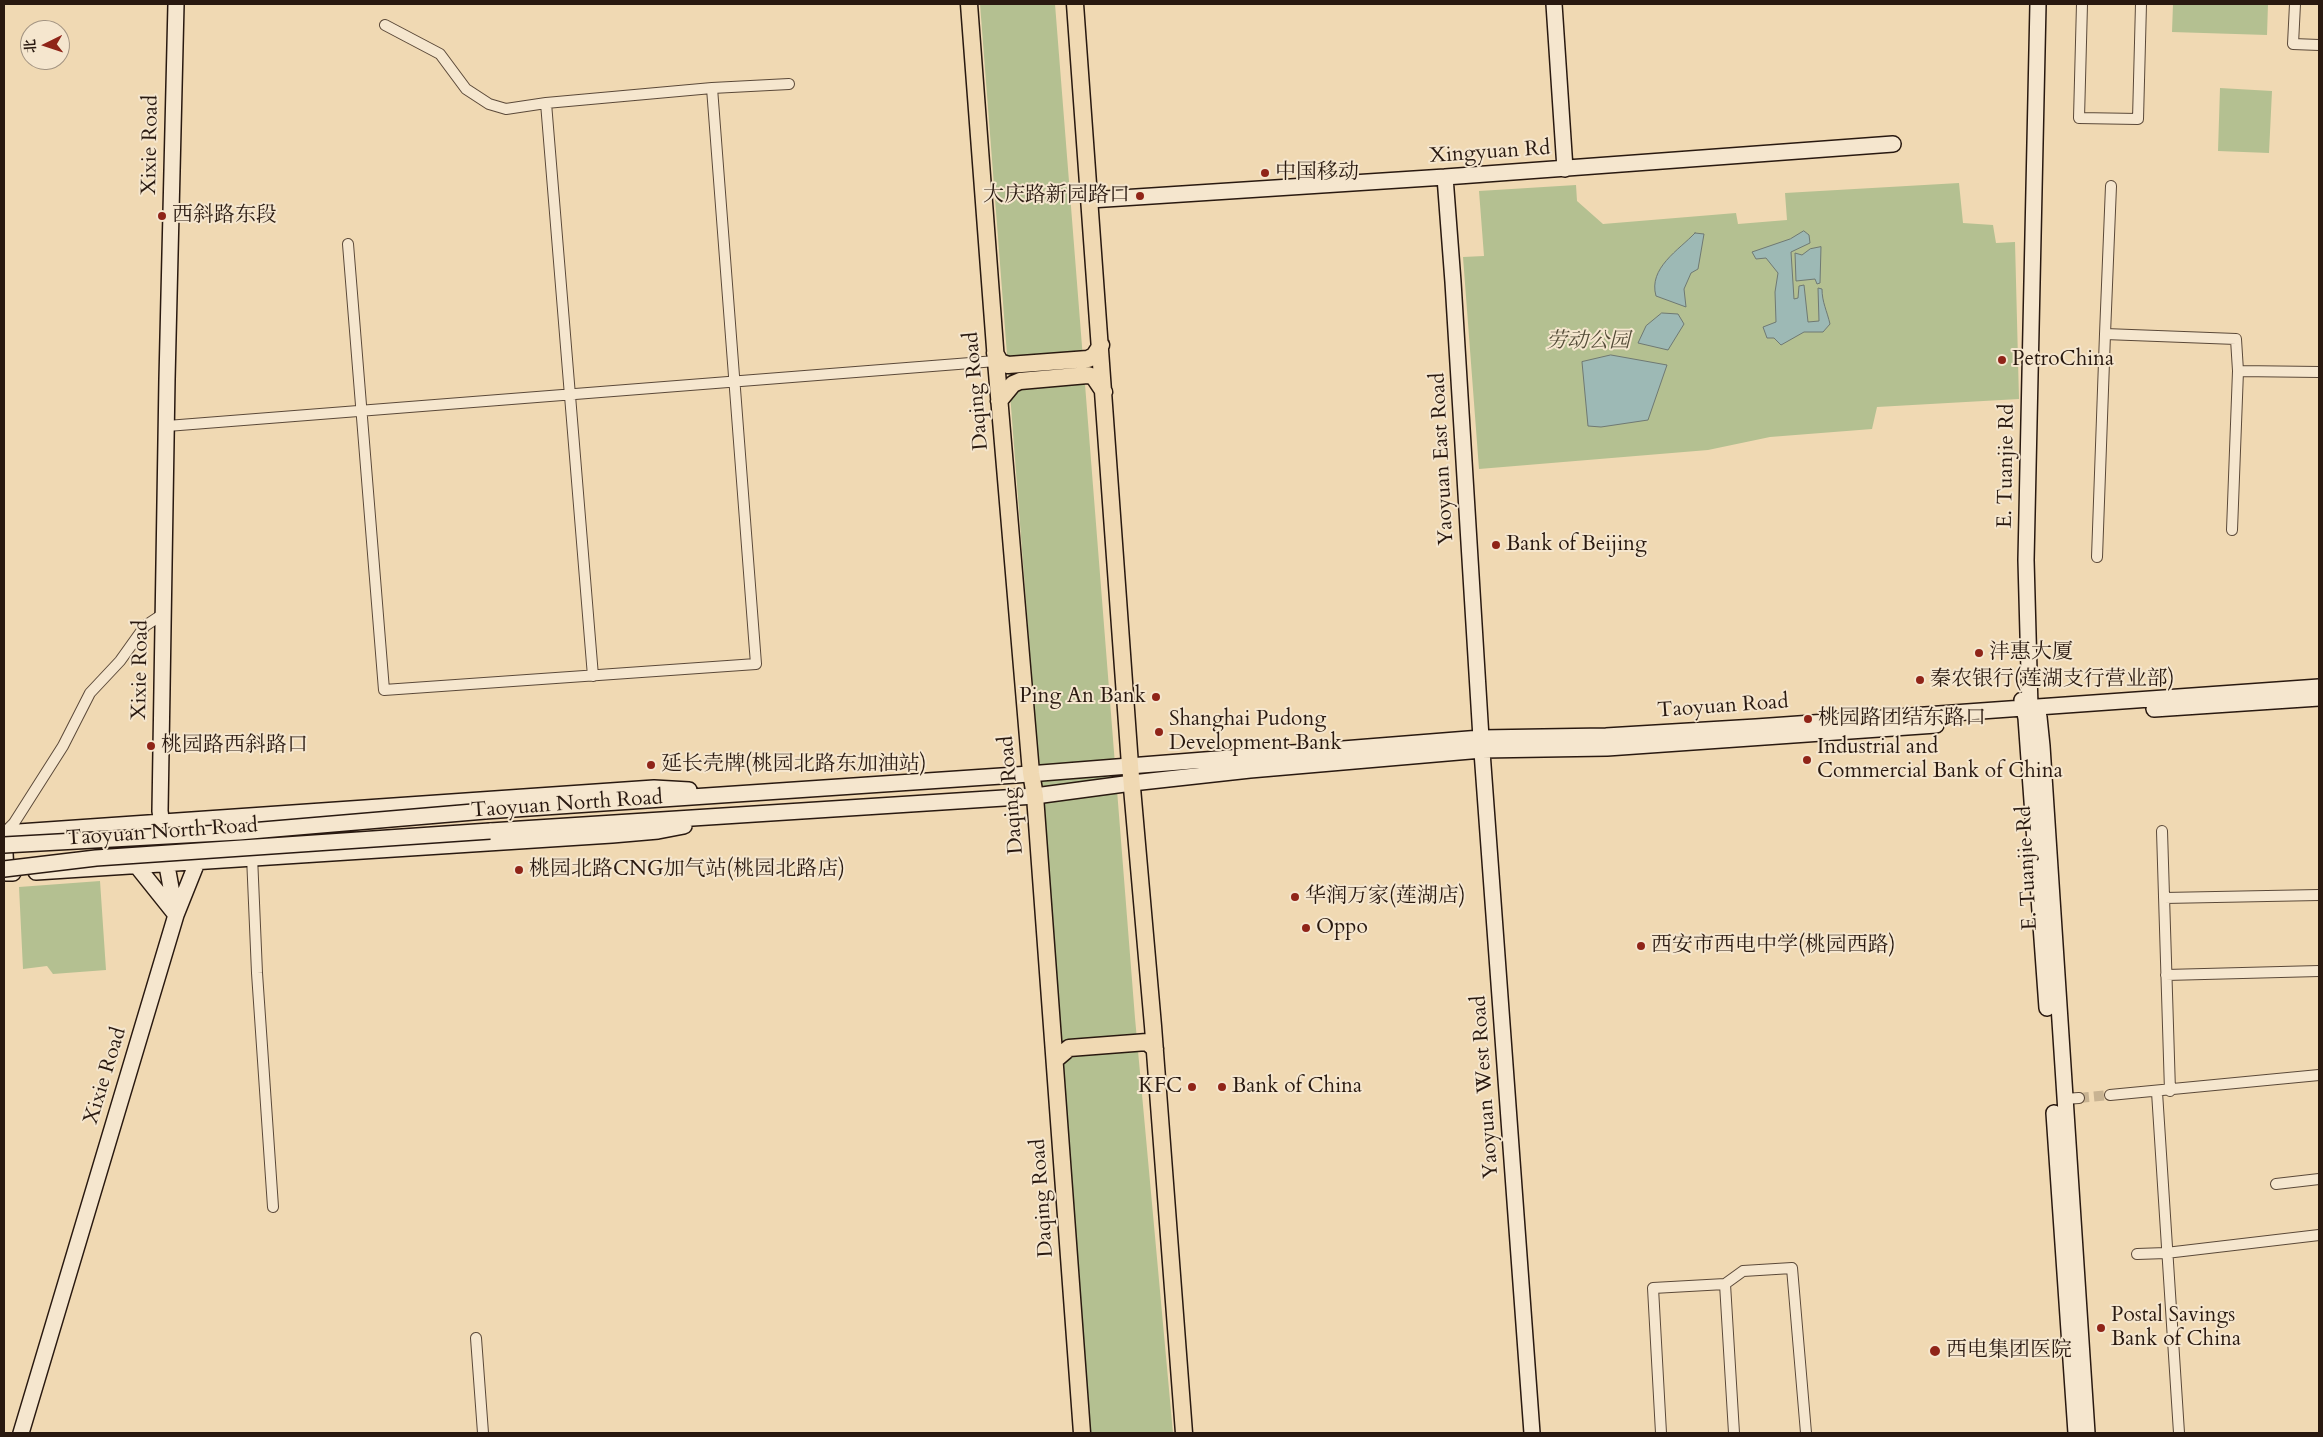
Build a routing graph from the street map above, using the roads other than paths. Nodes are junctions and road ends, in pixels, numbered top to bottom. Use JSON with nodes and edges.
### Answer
{"nodes":[{"id":1,"x":176,"y":4,"type":"edge"},
{"id":2,"x":970,"y":4,"type":"edge"},
{"id":3,"x":1075,"y":4,"type":"edge"},
{"id":4,"x":1554,"y":4,"type":"edge"},
{"id":5,"x":2028,"y":4,"type":"edge"},
{"id":6,"x":2038,"y":4,"type":"edge"},
{"id":7,"x":2082,"y":4,"type":"edge"},
{"id":8,"x":2141,"y":4,"type":"edge"},
{"id":9,"x":2295,"y":4,"type":"edge"},
{"id":10,"x":385,"y":25,"type":"dead end"},
{"id":11,"x":2319,"y":45,"type":"edge"},
{"id":12,"x":789,"y":84,"type":"dead end"},
{"id":13,"x":712,"y":88,"type":"junction"},
{"id":14,"x":546,"y":103,"type":"junction"},
{"id":15,"x":1893,"y":144,"type":"dead end"},
{"id":16,"x":1565,"y":168,"type":"junction"},
{"id":17,"x":1445,"y":177,"type":"junction"},
{"id":18,"x":2111,"y":186,"type":"dead end"},
{"id":19,"x":1090,"y":200,"type":"junction"},
{"id":20,"x":348,"y":244,"type":"dead end"},
{"id":21,"x":2105,"y":334,"type":"junction"},
{"id":22,"x":1101,"y":345,"type":"junction"},
{"id":23,"x":996,"y":357,"type":"junction"},
{"id":24,"x":2238,"y":371,"type":"junction"},
{"id":25,"x":2319,"y":372,"type":"edge"},
{"id":26,"x":735,"y":382,"type":"junction"},
{"id":27,"x":1104,"y":392,"type":"junction"},
{"id":28,"x":570,"y":395,"type":"junction"},
{"id":29,"x":999,"y":401,"type":"junction"},
{"id":30,"x":361,"y":411,"type":"junction"},
{"id":31,"x":167,"y":426,"type":"junction"},
{"id":32,"x":2232,"y":530,"type":"dead end"},
{"id":33,"x":2097,"y":557,"type":"dead end"},
{"id":34,"x":163,"y":614,"type":"junction"},
{"id":35,"x":593,"y":676,"type":"junction"},
{"id":36,"x":2319,"y":687,"type":"edge"},
{"id":37,"x":2319,"y":698,"type":"edge"},
{"id":38,"x":2029,"y":713,"type":"junction"},
{"id":39,"x":1481,"y":744,"type":"junction"},
{"id":40,"x":1130,"y":765,"type":"junction"},
{"id":41,"x":1031,"y":773,"type":"junction"},
{"id":42,"x":1132,"y":782,"type":"junction"},
{"id":43,"x":748,"y":794,"type":"junction"},
{"id":44,"x":1035,"y":796,"type":"junction"},
{"id":45,"x":735,"y":815,"type":"junction"},
{"id":46,"x":162,"y":823,"type":"junction"},
{"id":47,"x":2162,"y":831,"type":"dead end"},
{"id":48,"x":4,"y":833,"type":"edge"},
{"id":49,"x":4,"y":845,"type":"edge"},
{"id":50,"x":252,"y":856,"type":"junction"},
{"id":51,"x":198,"y":860,"type":"junction"},
{"id":52,"x":166,"y":863,"type":"junction"},
{"id":53,"x":136,"y":865,"type":"junction"},
{"id":54,"x":4,"y":869,"type":"edge"},
{"id":55,"x":2319,"y":895,"type":"edge"},
{"id":56,"x":2164,"y":898,"type":"junction"},
{"id":57,"x":176,"y":915,"type":"junction"},
{"id":58,"x":2319,"y":971,"type":"edge"},
{"id":59,"x":2166,"y":975,"type":"junction"},
{"id":60,"x":1153,"y":1028,"type":"junction"},
{"id":61,"x":1053,"y":1036,"type":"junction"},
{"id":62,"x":1155,"y":1049,"type":"junction"},
{"id":63,"x":1055,"y":1060,"type":"junction"},
{"id":64,"x":2319,"y":1075,"type":"edge"},
{"id":65,"x":2170,"y":1090,"type":"junction"},
{"id":66,"x":2157,"y":1092,"type":"junction"},
{"id":67,"x":2110,"y":1095,"type":"tunnel mouth"},
{"id":68,"x":2079,"y":1098,"type":"tunnel mouth"},
{"id":69,"x":2064,"y":1099,"type":"junction"},
{"id":70,"x":2319,"y":1179,"type":"edge"},
{"id":71,"x":2276,"y":1184,"type":"dead end"},
{"id":72,"x":273,"y":1207,"type":"dead end"},
{"id":73,"x":2319,"y":1235,"type":"edge"},
{"id":74,"x":2166,"y":1253,"type":"junction"},
{"id":75,"x":2137,"y":1254,"type":"dead end"},
{"id":76,"x":1725,"y":1284,"type":"junction"},
{"id":77,"x":476,"y":1338,"type":"dead end"},
{"id":78,"x":21,"y":1433,"type":"edge"},
{"id":79,"x":483,"y":1433,"type":"edge"},
{"id":80,"x":1082,"y":1433,"type":"edge"},
{"id":81,"x":1184,"y":1433,"type":"edge"},
{"id":82,"x":1532,"y":1433,"type":"edge"},
{"id":83,"x":1661,"y":1433,"type":"edge"},
{"id":84,"x":1734,"y":1433,"type":"edge"},
{"id":85,"x":1806,"y":1433,"type":"edge"},
{"id":86,"x":2076,"y":1433,"type":"edge"},
{"id":87,"x":2088,"y":1433,"type":"edge"},
{"id":88,"x":2179,"y":1433,"type":"edge"}],
"edges":[{"from":1,"to":31,"type":"street","name":"Xixie Road"},
{"from":2,"to":23,"type":"main road","name":"Daqing Road"},
{"from":3,"to":19,"type":"main road"},
{"from":4,"to":16,"type":"street"},
{"from":5,"to":38,"type":"street"},
{"from":6,"to":38,"type":"street","name":"E. Tuanjie Rd"},
{"from":7,"to":8,"type":"street"},
{"from":9,"to":11,"type":"street"},
{"from":10,"to":14,"type":"street"},
{"from":12,"to":13,"type":"street"},
{"from":13,"to":14,"type":"street"},
{"from":13,"to":26,"type":"street"},
{"from":14,"to":28,"type":"street"},
{"from":15,"to":16,"type":"street","name":"Xingyuan Rd"},
{"from":16,"to":17,"type":"street","name":"Xingyuan Rd"},
{"from":17,"to":19,"type":"street","name":"Xingyuan Rd"},
{"from":17,"to":39,"type":"street","name":"Yaoyuan East Road"},
{"from":18,"to":21,"type":"street"},
{"from":19,"to":22,"type":"main road"},
{"from":20,"to":30,"type":"street"},
{"from":21,"to":24,"type":"street"},
{"from":21,"to":33,"type":"street"},
{"from":22,"to":23,"type":"main road"},
{"from":22,"to":27,"type":"main road"},
{"from":23,"to":26,"type":"street"},
{"from":23,"to":29,"type":"main road","name":"Daqing Road"},
{"from":24,"to":25,"type":"street"},
{"from":24,"to":32,"type":"street"},
{"from":26,"to":28,"type":"street"},
{"from":26,"to":35,"type":"street"},
{"from":27,"to":29,"type":"main road"},
{"from":27,"to":40,"type":"main road"},
{"from":28,"to":30,"type":"street"},
{"from":28,"to":35,"type":"street"},
{"from":29,"to":41,"type":"main road","name":"Daqing Road"},
{"from":30,"to":31,"type":"street"},
{"from":30,"to":35,"type":"street"},
{"from":31,"to":34,"type":"street","name":"Xixie Road"},
{"from":34,"to":46,"type":"street","name":"Xixie Road"},
{"from":34,"to":48,"type":"street"},
{"from":36,"to":38,"type":"street","name":"Taoyuan Road"},
{"from":37,"to":38,"type":"street","name":"Taoyuan Road"},
{"from":38,"to":39,"type":"street","name":"Taoyuan Road"},
{"from":38,"to":69,"type":"street","name":"E. Tuanjie Rd"},
{"from":38,"to":86,"type":"street"},
{"from":39,"to":40,"type":"street","name":"Taoyuan Road"},
{"from":39,"to":42,"type":"street","name":"Taoyuan Road"},
{"from":39,"to":82,"type":"street","name":"Yaoyuan West Road"},
{"from":40,"to":41,"type":"street","name":"Taoyuan North Road"},
{"from":40,"to":42,"type":"main road"},
{"from":41,"to":43,"type":"street","name":"Taoyuan North Road"},
{"from":41,"to":44,"type":"main road","name":"Daqing Road"},
{"from":42,"to":44,"type":"street","name":"Taoyuan North Road"},
{"from":42,"to":60,"type":"main road"},
{"from":43,"to":46,"type":"street"},
{"from":43,"to":49,"type":"street","name":"Taoyuan North Road","bridge":true},
{"from":44,"to":45,"type":"street","name":"Taoyuan North Road"},
{"from":44,"to":61,"type":"main road","name":"Daqing Road"},
{"from":45,"to":50,"type":"street"},
{"from":45,"to":54,"type":"street","name":"Taoyuan North Road","bridge":true},
{"from":46,"to":48,"type":"street"},
{"from":46,"to":52,"type":"street","name":"Xixie Road"},
{"from":47,"to":56,"type":"street"},
{"from":48,"to":53,"type":"street"},
{"from":50,"to":51,"type":"street"},
{"from":50,"to":72,"type":"street"},
{"from":51,"to":52,"type":"street"},
{"from":51,"to":57,"type":"street"},
{"from":52,"to":53,"type":"street"},
{"from":52,"to":57,"type":"street","name":"Xixie Road"},
{"from":53,"to":57,"type":"street"},
{"from":55,"to":56,"type":"street"},
{"from":56,"to":59,"type":"street"},
{"from":57,"to":78,"type":"street","name":"Xixie Road"},
{"from":58,"to":59,"type":"street"},
{"from":59,"to":65,"type":"street"},
{"from":60,"to":61,"type":"main road"},
{"from":60,"to":62,"type":"main road"},
{"from":61,"to":63,"type":"main road","name":"Daqing Road"},
{"from":62,"to":63,"type":"main road"},
{"from":62,"to":81,"type":"main road"},
{"from":63,"to":80,"type":"main road","name":"Daqing Road"},
{"from":64,"to":65,"type":"street"},
{"from":65,"to":66,"type":"street"},
{"from":66,"to":67,"type":"street"},
{"from":66,"to":74,"type":"street"},
{"from":68,"to":69,"type":"street"},
{"from":69,"to":87,"type":"street","name":"E. Tuanjie Rd"},
{"from":70,"to":71,"type":"street"},
{"from":73,"to":74,"type":"street"},
{"from":74,"to":75,"type":"street"},
{"from":74,"to":88,"type":"street"},
{"from":76,"to":83,"type":"street"},
{"from":76,"to":84,"type":"street"},
{"from":76,"to":85,"type":"street"},
{"from":77,"to":79,"type":"street"}]}
